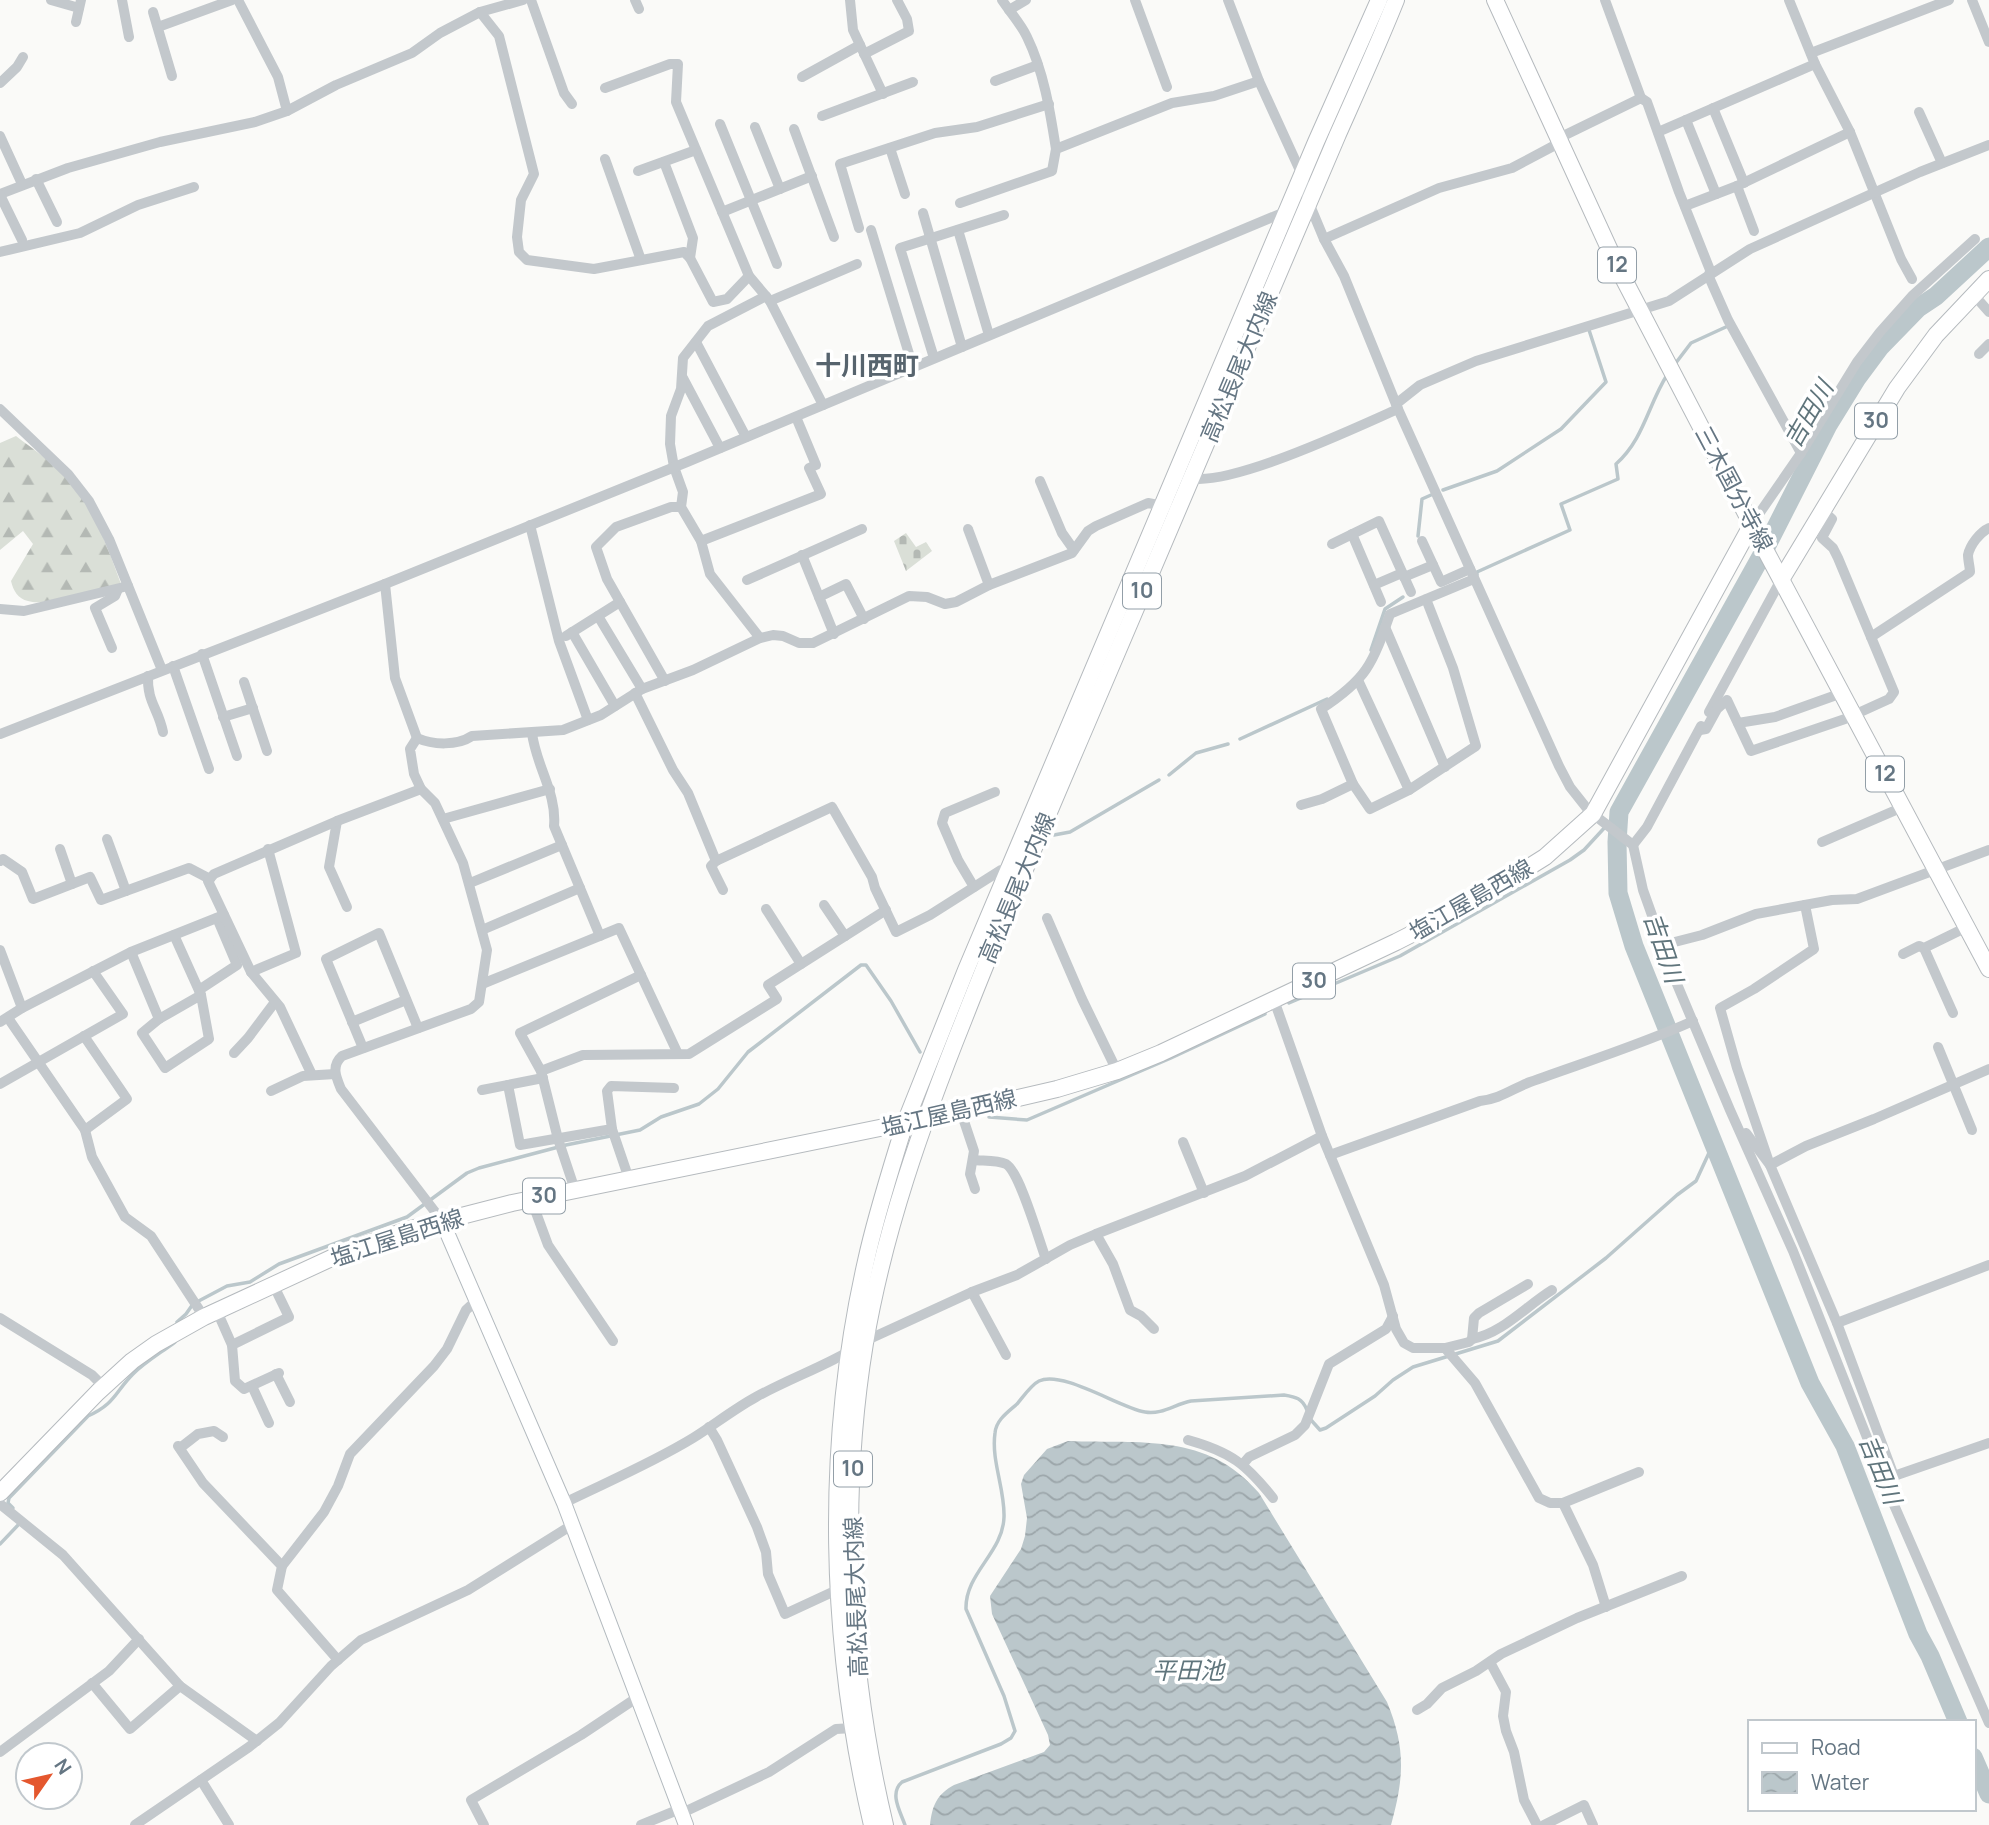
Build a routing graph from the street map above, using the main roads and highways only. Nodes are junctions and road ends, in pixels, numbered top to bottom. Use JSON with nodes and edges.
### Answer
{"nodes":[{"id":1,"x":1379,"y":0,"type":"edge"},
{"id":2,"x":1396,"y":0,"type":"edge"},
{"id":3,"x":1496,"y":0,"type":"edge"},
{"id":4,"x":1989,"y":279,"type":"edge"},
{"id":5,"x":1184,"y":476,"type":"junction"},
{"id":6,"x":1171,"y":507,"type":"junction"},
{"id":7,"x":1753,"y":526,"type":"junction"},
{"id":8,"x":1781,"y":576,"type":"junction"},
{"id":9,"x":1989,"y":969,"type":"edge"},
{"id":10,"x":925,"y":1119,"type":"junction"},
{"id":11,"x":905,"y":1123,"type":"junction"},
{"id":12,"x":0,"y":1493,"type":"edge"},
{"id":13,"x":872,"y":1825,"type":"edge"},
{"id":14,"x":885,"y":1825,"type":"edge"}],
"edges":[{"from":1,"to":5,"type":"main road","name":"高松長尾大内線","number":"10"},
{"from":2,"to":5,"type":"main road","name":"高松長尾大内線","number":"10"},
{"from":3,"to":7,"type":"main road","name":"三木国分寺線","number":"12"},
{"from":4,"to":8,"type":"main road","number":"30"},
{"from":5,"to":6,"type":"main road","name":"高松長尾大内線","number":"10"},
{"from":6,"to":10,"type":"main road","name":"高松長尾大内線","number":"10"},
{"from":6,"to":11,"type":"main road","name":"高松長尾大内線","number":"10"},
{"from":7,"to":8,"type":"main road","name":"三木国分寺線","number":"12"},
{"from":7,"to":10,"type":"main road","name":"塩江屋島西線","number":"30"},
{"from":8,"to":9,"type":"main road","name":"三木国分寺線","number":"12"},
{"from":10,"to":11,"type":"main road","name":"塩江屋島西線","number":"30"},
{"from":10,"to":14,"type":"main road","name":"高松長尾大内線","number":"10"},
{"from":11,"to":12,"type":"main road","name":"塩江屋島西線","number":"30"},
{"from":11,"to":13,"type":"main road","name":"高松長尾大内線","number":"10"}]}
